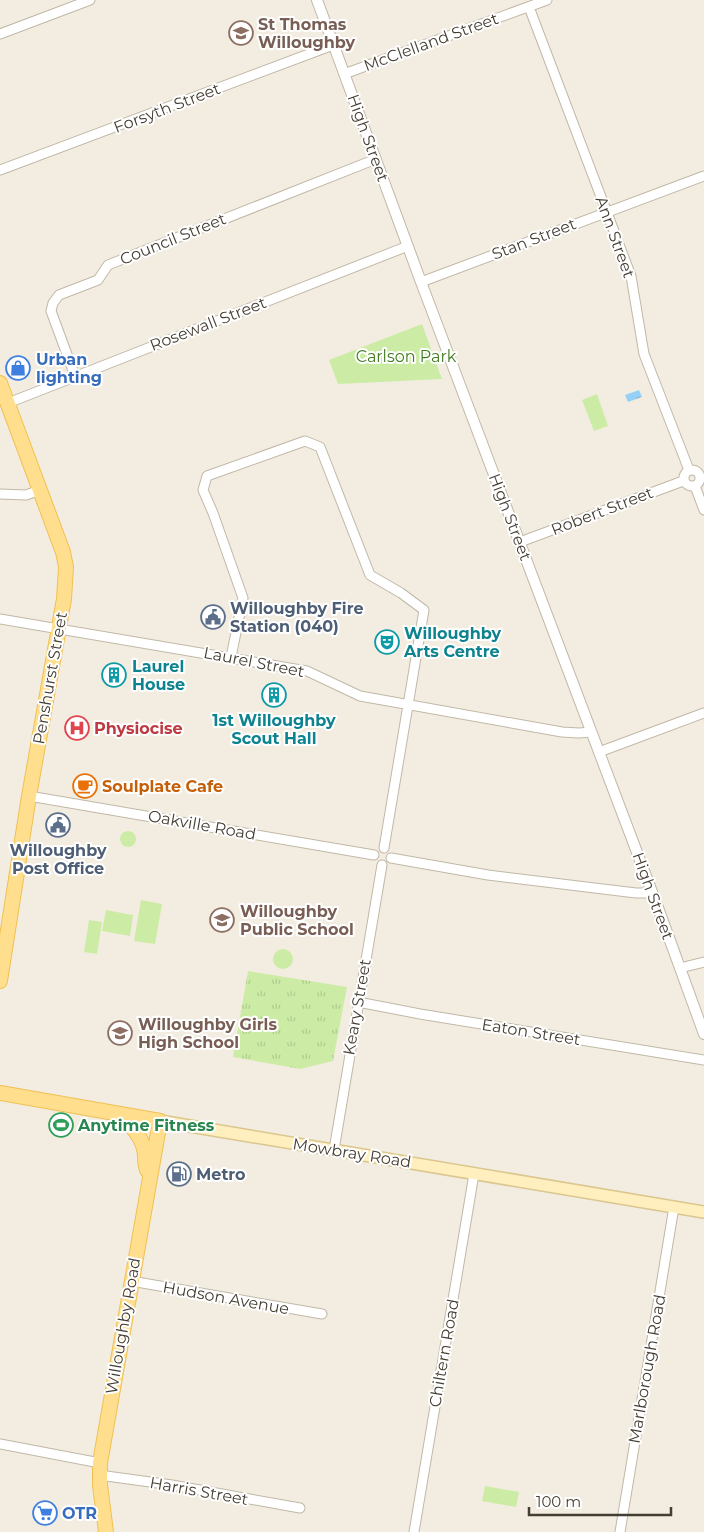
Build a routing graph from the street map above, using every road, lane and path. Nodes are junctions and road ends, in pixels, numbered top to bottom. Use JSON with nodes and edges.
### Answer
{"nodes":[{"id":1,"x":90,"y":0,"type":"edge"},
{"id":2,"x":316,"y":0,"type":"edge"},
{"id":3,"x":547,"y":0,"type":"edge"},
{"id":4,"x":529,"y":7,"type":"junction"},
{"id":5,"x":0,"y":34,"type":"edge"},
{"id":6,"x":334,"y":45,"type":"junction"},
{"id":7,"x":344,"y":74,"type":"junction"},
{"id":8,"x":376,"y":159,"type":"junction"},
{"id":9,"x":0,"y":170,"type":"edge"},
{"id":10,"x":704,"y":176,"type":"edge"},
{"id":11,"x":607,"y":212,"type":"junction"},
{"id":12,"x":408,"y":246,"type":"junction"},
{"id":13,"x":421,"y":282,"type":"junction"},
{"id":14,"x":75,"y":376,"type":"junction"},
{"id":15,"x":0,"y":383,"type":"edge"},
{"id":16,"x":8,"y":403,"type":"junction"},
{"id":17,"x":689,"y":470,"type":"junction"},
{"id":18,"x":702,"y":473,"type":"edge"},
{"id":19,"x":684,"y":480,"type":"junction"},
{"id":20,"x":695,"y":486,"type":"junction"},
{"id":21,"x":40,"y":490,"type":"junction"},
{"id":22,"x":0,"y":494,"type":"edge"},
{"id":23,"x":704,"y":510,"type":"edge"},
{"id":24,"x":520,"y":542,"type":"junction"},
{"id":25,"x":0,"y":618,"type":"edge"},
{"id":26,"x":58,"y":628,"type":"junction"},
{"id":27,"x":231,"y":657,"type":"junction"},
{"id":28,"x":409,"y":705,"type":"junction"},
{"id":29,"x":704,"y":713,"type":"edge"},
{"id":30,"x":591,"y":732,"type":"junction"},
{"id":31,"x":599,"y":752,"type":"junction"},
{"id":32,"x":30,"y":796,"type":"junction"},
{"id":33,"x":384,"y":848,"type":"junction"},
{"id":34,"x":374,"y":855,"type":"junction"},
{"id":35,"x":391,"y":858,"type":"junction"},
{"id":36,"x":382,"y":865,"type":"junction"},
{"id":37,"x":652,"y":893,"type":"junction"},
{"id":38,"x":704,"y":962,"type":"edge"},
{"id":39,"x":680,"y":968,"type":"junction"},
{"id":40,"x":0,"y":981,"type":"edge"},
{"id":41,"x":358,"y":1002,"type":"junction"},
{"id":42,"x":704,"y":1034,"type":"edge"},
{"id":43,"x":704,"y":1060,"type":"edge"},
{"id":44,"x":0,"y":1093,"type":"edge"},
{"id":45,"x":112,"y":1113,"type":"junction"},
{"id":46,"x":160,"y":1121,"type":"junction"},
{"id":47,"x":334,"y":1150,"type":"junction"},
{"id":48,"x":474,"y":1174,"type":"junction"},
{"id":49,"x":149,"y":1178,"type":"junction"},
{"id":50,"x":674,"y":1207,"type":"junction"},
{"id":51,"x":704,"y":1212,"type":"edge"},
{"id":52,"x":131,"y":1281,"type":"junction"},
{"id":53,"x":322,"y":1314,"type":"dead end"},
{"id":54,"x":0,"y":1444,"type":"edge"},
{"id":55,"x":99,"y":1469,"type":"junction"},
{"id":56,"x":300,"y":1508,"type":"dead end"},
{"id":57,"x":106,"y":1532,"type":"edge"},
{"id":58,"x":414,"y":1532,"type":"edge"},
{"id":59,"x":620,"y":1532,"type":"edge"}],
"edges":[{"from":1,"to":5,"type":"street"},
{"from":2,"to":6,"type":"street","name":"High Street"},
{"from":3,"to":4,"type":"street","name":"McClelland Street"},
{"from":4,"to":7,"type":"street","name":"McClelland Street"},
{"from":4,"to":11,"type":"street","name":"Ann Street"},
{"from":6,"to":7,"type":"street","name":"High Street"},
{"from":6,"to":9,"type":"street","name":"Forsyth Street"},
{"from":7,"to":8,"type":"street","name":"High Street"},
{"from":8,"to":12,"type":"street","name":"High Street"},
{"from":8,"to":14,"type":"street","name":"Council Street"},
{"from":10,"to":11,"type":"street","name":"Stan Street"},
{"from":11,"to":13,"type":"street","name":"Stan Street"},
{"from":11,"to":17,"type":"street","name":"Ann Street"},
{"from":12,"to":13,"type":"street","name":"High Street"},
{"from":12,"to":14,"type":"street","name":"Rosewall Street"},
{"from":13,"to":24,"type":"street","name":"High Street"},
{"from":14,"to":16,"type":"street","name":"Rosewall Street"},
{"from":15,"to":16,"type":"main road","name":"Penshurst Street"},
{"from":16,"to":21,"type":"main road","name":"Penshurst Street"},
{"from":17,"to":18,"type":"street"},
{"from":17,"to":19,"type":"street"},
{"from":18,"to":20,"type":"street"},
{"from":19,"to":20,"type":"street"},
{"from":19,"to":24,"type":"street","name":"Robert Street"},
{"from":20,"to":23,"type":"street"},
{"from":21,"to":22,"type":"street"},
{"from":21,"to":26,"type":"main road","name":"Penshurst Street"},
{"from":24,"to":30,"type":"street","name":"High Street"},
{"from":25,"to":26,"type":"street","name":"Laurel Street"},
{"from":26,"to":27,"type":"street","name":"Laurel Street"},
{"from":26,"to":32,"type":"main road","name":"Penshurst Street"},
{"from":27,"to":28,"type":"street","name":"Laurel Street"},
{"from":27,"to":28,"type":"street"},
{"from":28,"to":30,"type":"street","name":"Laurel Street"},
{"from":28,"to":33,"type":"street"},
{"from":29,"to":31,"type":"street"},
{"from":30,"to":31,"type":"street","name":"High Street"},
{"from":31,"to":37,"type":"street","name":"High Street"},
{"from":32,"to":34,"type":"street","name":"Oakville Road"},
{"from":32,"to":40,"type":"main road","name":"Penshurst Street"},
{"from":33,"to":34,"type":"street"},
{"from":33,"to":35,"type":"street"},
{"from":34,"to":36,"type":"street"},
{"from":35,"to":36,"type":"street"},
{"from":35,"to":37,"type":"street"},
{"from":36,"to":41,"type":"street","name":"Keary Street"},
{"from":37,"to":39,"type":"street","name":"High Street"},
{"from":38,"to":39,"type":"street"},
{"from":39,"to":42,"type":"street","name":"High Street"},
{"from":41,"to":43,"type":"street","name":"Eaton Street"},
{"from":41,"to":47,"type":"street","name":"Keary Street"},
{"from":44,"to":45,"type":"main road","name":"Mowbray Road"},
{"from":45,"to":46,"type":"main road","name":"Mowbray Road"},
{"from":45,"to":49,"type":"main road"},
{"from":46,"to":47,"type":"main road","name":"Mowbray Road"},
{"from":46,"to":49,"type":"main road","name":"Willoughby Road"},
{"from":47,"to":48,"type":"main road","name":"Mowbray Road"},
{"from":48,"to":50,"type":"main road","name":"Mowbray Road"},
{"from":48,"to":58,"type":"street","name":"Chiltern Road"},
{"from":49,"to":52,"type":"main road","name":"Willoughby Road"},
{"from":50,"to":51,"type":"main road","name":"Mowbray Road"},
{"from":50,"to":59,"type":"street","name":"Marlborough Road"},
{"from":52,"to":53,"type":"street","name":"Hudson Avenue"},
{"from":52,"to":55,"type":"main road","name":"Willoughby Road"},
{"from":54,"to":55,"type":"street","name":"Harris Street"},
{"from":55,"to":56,"type":"street","name":"Harris Street"},
{"from":55,"to":57,"type":"main road","name":"Willoughby Road"}]}
